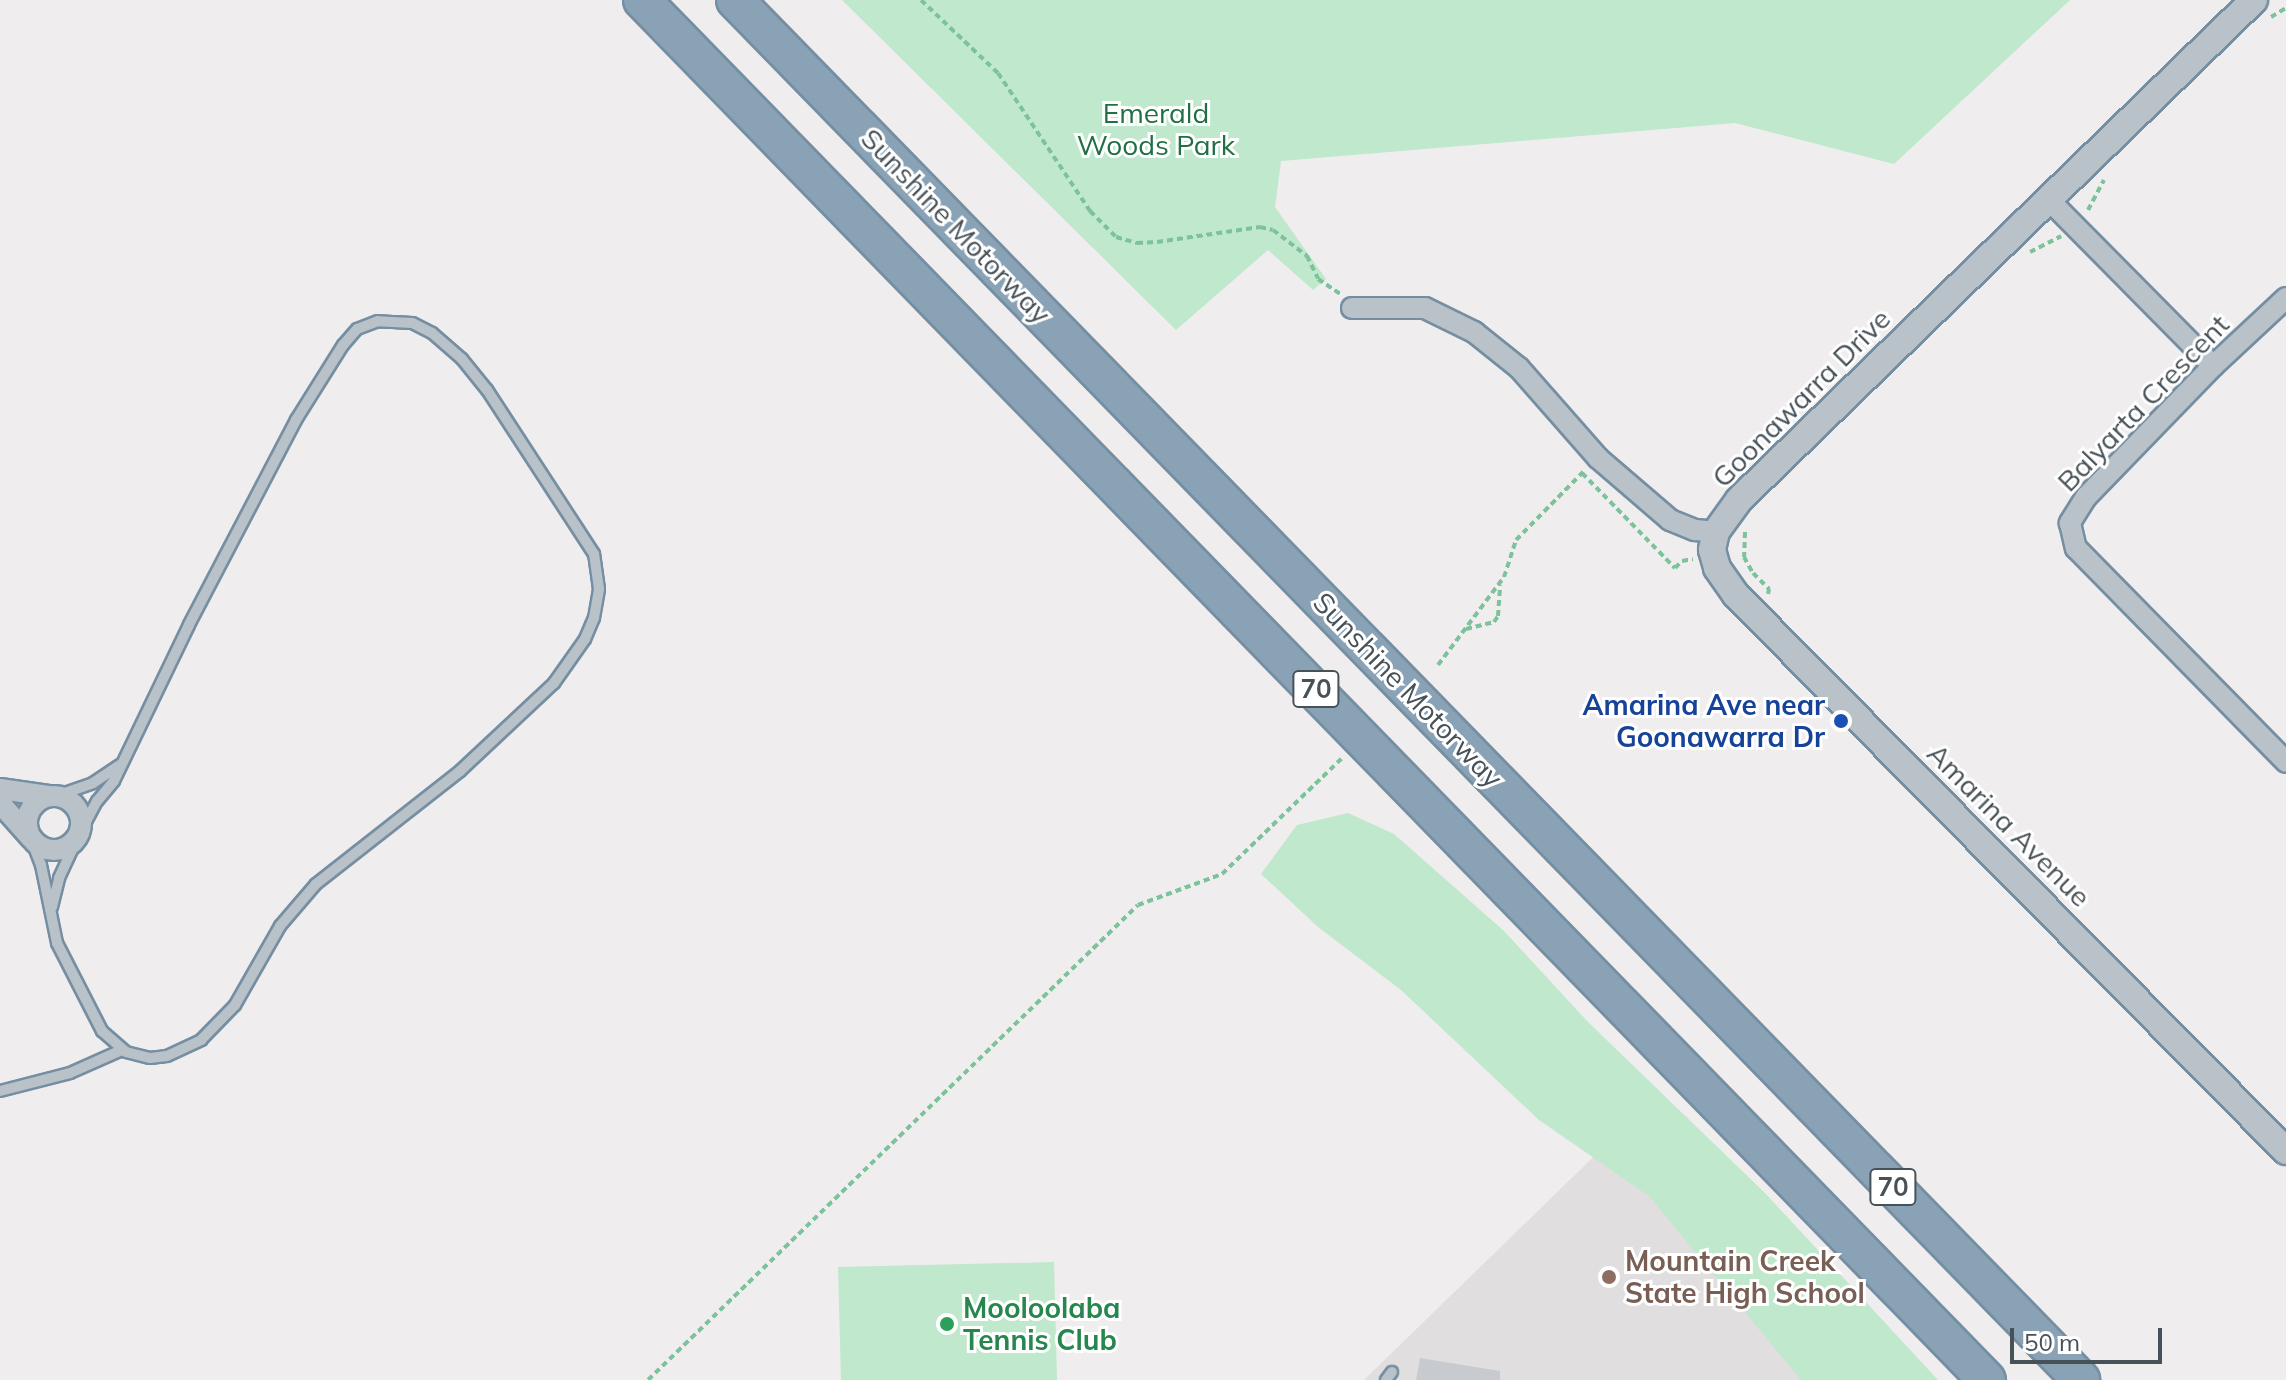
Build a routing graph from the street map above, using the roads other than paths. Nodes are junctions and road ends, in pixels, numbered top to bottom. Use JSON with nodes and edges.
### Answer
{"nodes":[{"id":1,"x":642,"y":0,"type":"edge"},
{"id":2,"x":735,"y":0,"type":"edge"},
{"id":3,"x":2254,"y":0,"type":"edge"},
{"id":4,"x":2050,"y":201,"type":"junction"},
{"id":5,"x":2286,"y":298,"type":"edge"},
{"id":6,"x":1352,"y":308,"type":"road end"},
{"id":7,"x":2213,"y":366,"type":"junction"},
{"id":8,"x":1716,"y":532,"type":"junction"},
{"id":9,"x":2286,"y":762,"type":"edge"},
{"id":10,"x":121,"y":763,"type":"junction"},
{"id":11,"x":0,"y":789,"type":"edge"},
{"id":12,"x":53,"y":796,"type":"junction"},
{"id":13,"x":0,"y":803,"type":"edge"},
{"id":14,"x":79,"y":834,"type":"junction"},
{"id":15,"x":31,"y":838,"type":"junction"},
{"id":16,"x":51,"y":913,"type":"junction"},
{"id":17,"x":122,"y":1050,"type":"junction"},
{"id":18,"x":0,"y":1091,"type":"edge"},
{"id":19,"x":2286,"y":1151,"type":"edge"},
{"id":20,"x":1987,"y":1380,"type":"edge"},
{"id":21,"x":2081,"y":1380,"type":"edge"}],
"edges":[{"from":1,"to":20,"type":"highway","number":"70"},
{"from":2,"to":21,"type":"highway","name":"Sunshine Motorway","number":"70"},
{"from":3,"to":4,"type":"street","name":"Goonawarra Drive"},
{"from":4,"to":7,"type":"street"},
{"from":4,"to":8,"type":"street","name":"Goonawarra Drive"},
{"from":5,"to":7,"type":"street","name":"Balyarta Crescent"},
{"from":6,"to":8,"type":"street","name":"Goonawarra Drive"},
{"from":7,"to":9,"type":"street","name":"Balyarta Crescent"},
{"from":8,"to":19,"type":"street","name":"Amarina Avenue"},
{"from":10,"to":12,"type":"lane"},
{"from":10,"to":14,"type":"lane"},
{"from":10,"to":17,"type":"lane"},
{"from":11,"to":12,"type":"street"},
{"from":12,"to":14,"type":"street"},
{"from":12,"to":15,"type":"street"},
{"from":13,"to":15,"type":"street"},
{"from":14,"to":15,"type":"street"},
{"from":14,"to":16,"type":"lane"},
{"from":15,"to":16,"type":"lane"},
{"from":16,"to":17,"type":"lane"},
{"from":17,"to":18,"type":"lane"}]}
